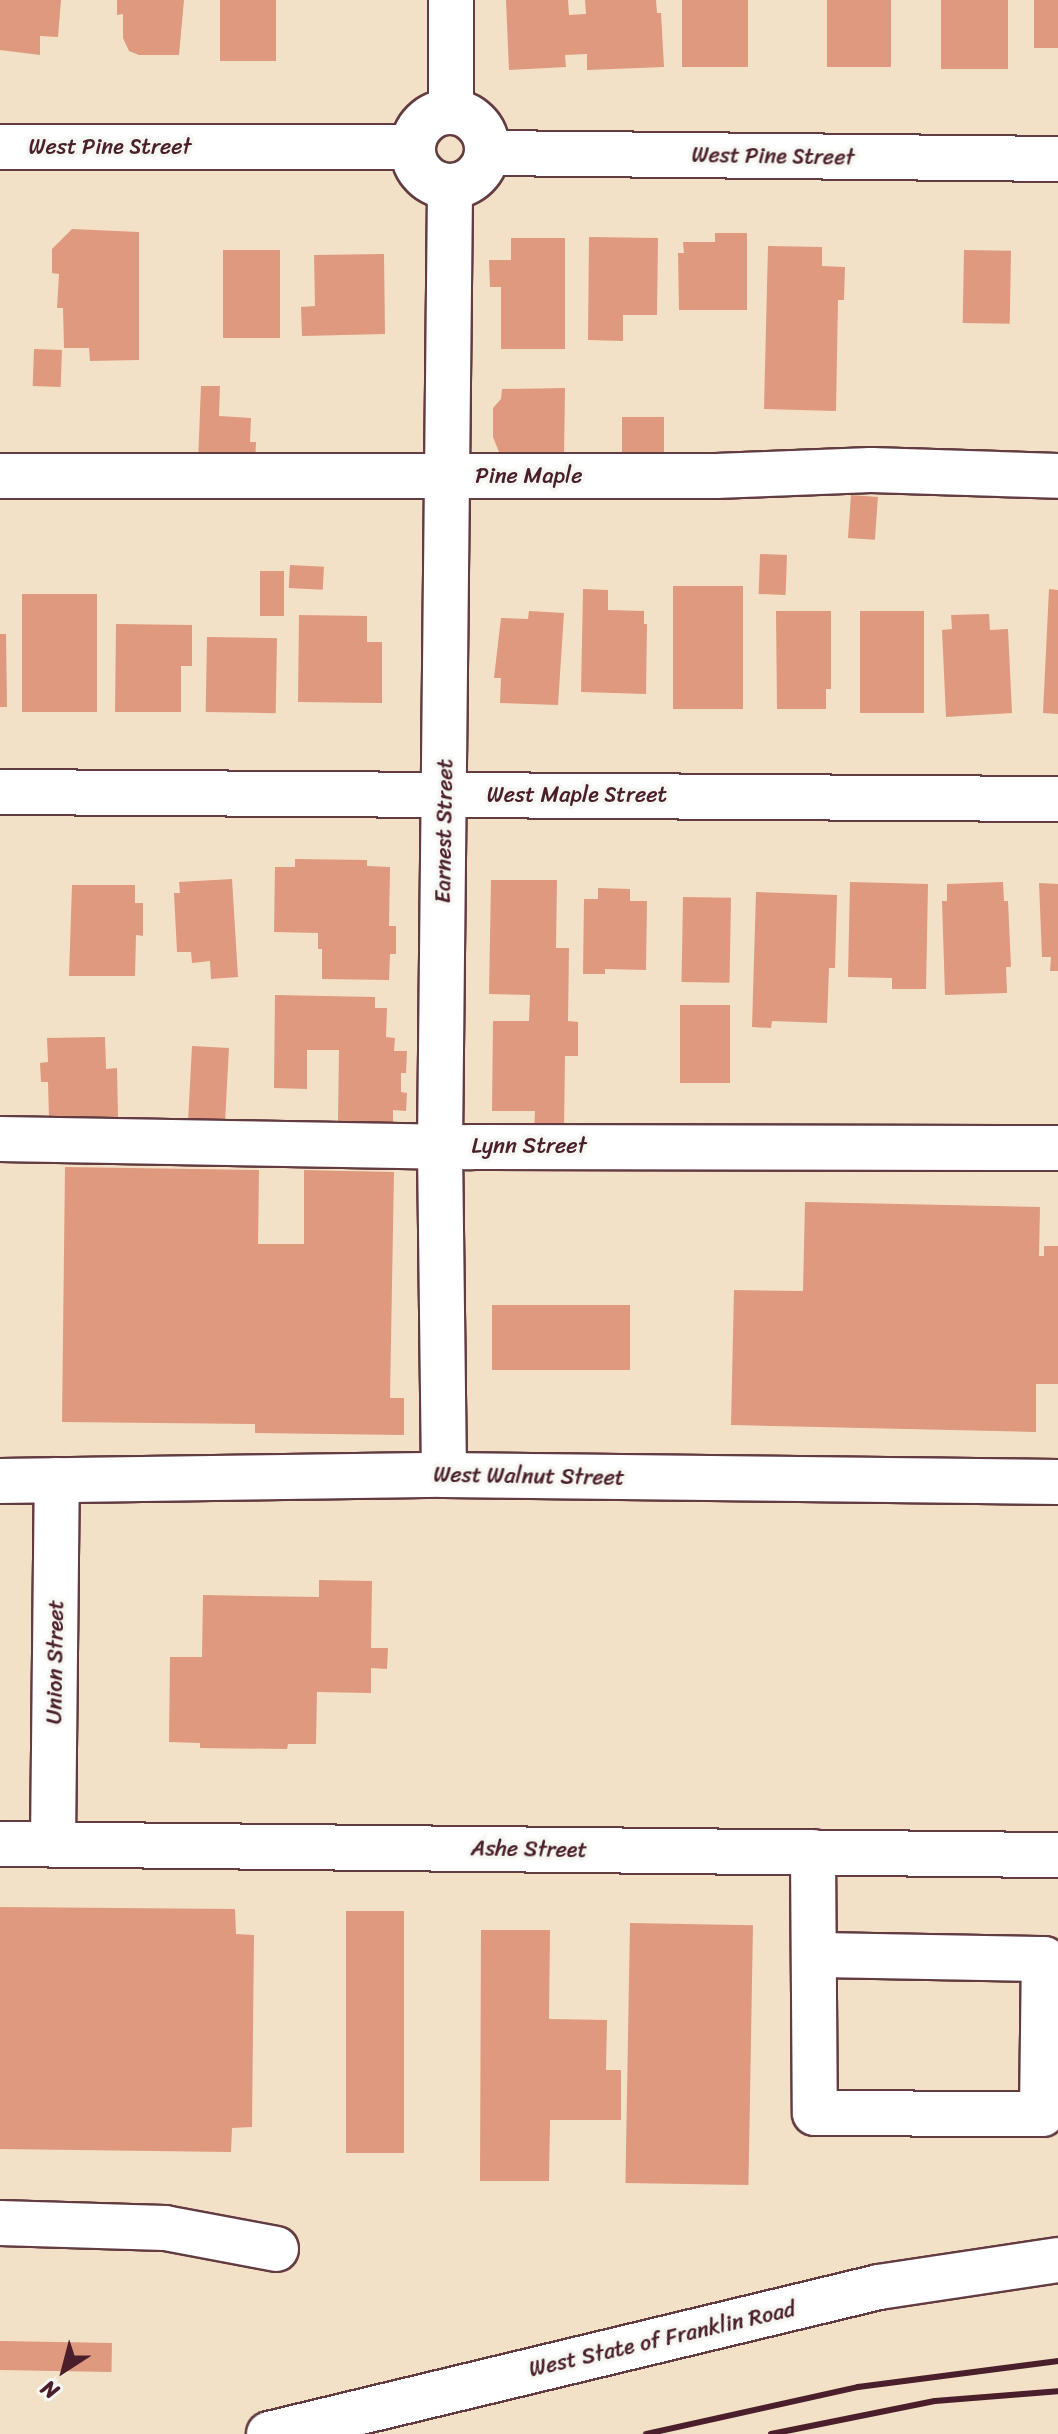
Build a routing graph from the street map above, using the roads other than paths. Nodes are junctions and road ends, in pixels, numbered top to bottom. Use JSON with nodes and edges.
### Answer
{"nodes":[{"id":1,"x":451,"y":0,"type":"edge"},
{"id":2,"x":451,"y":111,"type":"junction"},
{"id":3,"x":0,"y":147,"type":"edge"},
{"id":4,"x":412,"y":147,"type":"junction"},
{"id":5,"x":488,"y":153,"type":"junction"},
{"id":6,"x":1058,"y":159,"type":"edge"},
{"id":7,"x":450,"y":186,"type":"junction"},
{"id":8,"x":0,"y":476,"type":"edge"},
{"id":9,"x":1058,"y":476,"type":"edge"},
{"id":10,"x":449,"y":477,"type":"junction"},
{"id":11,"x":0,"y":792,"type":"edge"},
{"id":12,"x":444,"y":793,"type":"junction"},
{"id":13,"x":1058,"y":799,"type":"edge"},
{"id":14,"x":0,"y":1139,"type":"edge"},
{"id":15,"x":440,"y":1146,"type":"junction"},
{"id":16,"x":1058,"y":1148,"type":"edge"},
{"id":17,"x":444,"y":1475,"type":"junction"},
{"id":18,"x":57,"y":1480,"type":"junction"},
{"id":19,"x":0,"y":1481,"type":"edge"},
{"id":20,"x":1058,"y":1482,"type":"edge"},
{"id":21,"x":0,"y":1844,"type":"edge"},
{"id":22,"x":53,"y":1844,"type":"junction"},
{"id":23,"x":813,"y":1852,"type":"junction"},
{"id":24,"x":1058,"y":1855,"type":"edge"},
{"id":25,"x":815,"y":1955,"type":"junction"},
{"id":26,"x":0,"y":2223,"type":"edge"},
{"id":27,"x":276,"y":2249,"type":"dead end"},
{"id":28,"x":1058,"y":2260,"type":"edge"},
{"id":29,"x":269,"y":2434,"type":"edge"}],
"edges":[{"from":1,"to":2,"type":"street"},
{"from":2,"to":4,"type":"street"},
{"from":2,"to":5,"type":"street"},
{"from":3,"to":4,"type":"street","name":"West Pine Street"},
{"from":4,"to":7,"type":"street"},
{"from":5,"to":6,"type":"street","name":"West Pine Street"},
{"from":5,"to":7,"type":"street"},
{"from":7,"to":10,"type":"street","name":"Earnest Street"},
{"from":8,"to":10,"type":"street","name":"Pine Maple"},
{"from":9,"to":10,"type":"street","name":"Pine Maple"},
{"from":10,"to":12,"type":"street","name":"Earnest Street"},
{"from":11,"to":12,"type":"street","name":"West Maple Street"},
{"from":12,"to":13,"type":"street","name":"West Maple Street"},
{"from":12,"to":15,"type":"street","name":"Earnest Street"},
{"from":14,"to":15,"type":"street","name":"Lynn Street"},
{"from":15,"to":16,"type":"street","name":"Lynn Street"},
{"from":15,"to":17,"type":"street","name":"Earnest Street"},
{"from":17,"to":18,"type":"street","name":"West Walnut Street"},
{"from":17,"to":20,"type":"street","name":"West Walnut Street"},
{"from":18,"to":19,"type":"street","name":"West Walnut Street"},
{"from":18,"to":22,"type":"street","name":"Union Street"},
{"from":21,"to":22,"type":"street","name":"Ashe Street"},
{"from":22,"to":23,"type":"street","name":"Ashe Street"},
{"from":23,"to":24,"type":"street","name":"Ashe Street"},
{"from":23,"to":25,"type":"street"},
{"from":25,"to":25,"type":"street"},
{"from":26,"to":27,"type":"street"},
{"from":28,"to":29,"type":"street","name":"West State of Franklin Road"}]}
